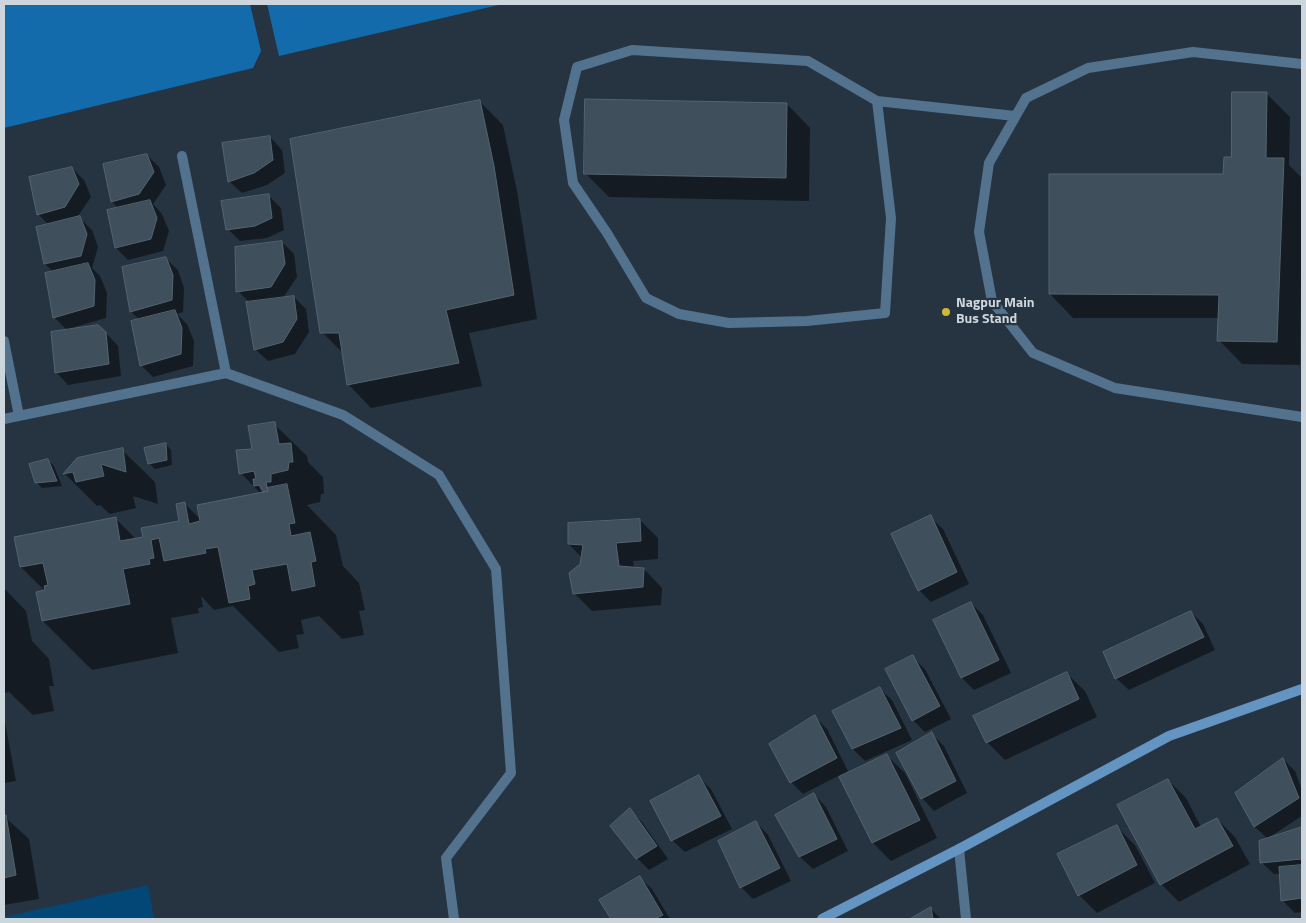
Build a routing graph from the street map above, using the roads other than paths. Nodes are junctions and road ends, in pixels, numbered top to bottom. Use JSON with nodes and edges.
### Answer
{"nodes":[{"id":1,"x":1302,"y":64,"type":"edge"},
{"id":2,"x":876,"y":101,"type":"junction"},
{"id":3,"x":1015,"y":116,"type":"junction"},
{"id":4,"x":182,"y":156,"type":"dead end"},
{"id":5,"x":4,"y":342,"type":"edge"},
{"id":6,"x":226,"y":373,"type":"junction"},
{"id":7,"x":19,"y":416,"type":"junction"},
{"id":8,"x":1302,"y":416,"type":"edge"},
{"id":9,"x":4,"y":419,"type":"edge"},
{"id":10,"x":1302,"y":689,"type":"edge"},
{"id":11,"x":960,"y":849,"type":"junction"},
{"id":12,"x":454,"y":919,"type":"edge"},
{"id":13,"x":822,"y":919,"type":"edge"},
{"id":14,"x":966,"y":919,"type":"edge"}],
"edges":[{"from":1,"to":3,"type":"lane"},
{"from":2,"to":2,"type":"lane"},
{"from":2,"to":3,"type":"lane"},
{"from":3,"to":8,"type":"lane"},
{"from":4,"to":6,"type":"lane"},
{"from":5,"to":7,"type":"lane"},
{"from":6,"to":7,"type":"lane"},
{"from":6,"to":12,"type":"lane"},
{"from":7,"to":9,"type":"lane"},
{"from":10,"to":11,"type":"street"},
{"from":11,"to":13,"type":"street"},
{"from":11,"to":14,"type":"lane"}]}
